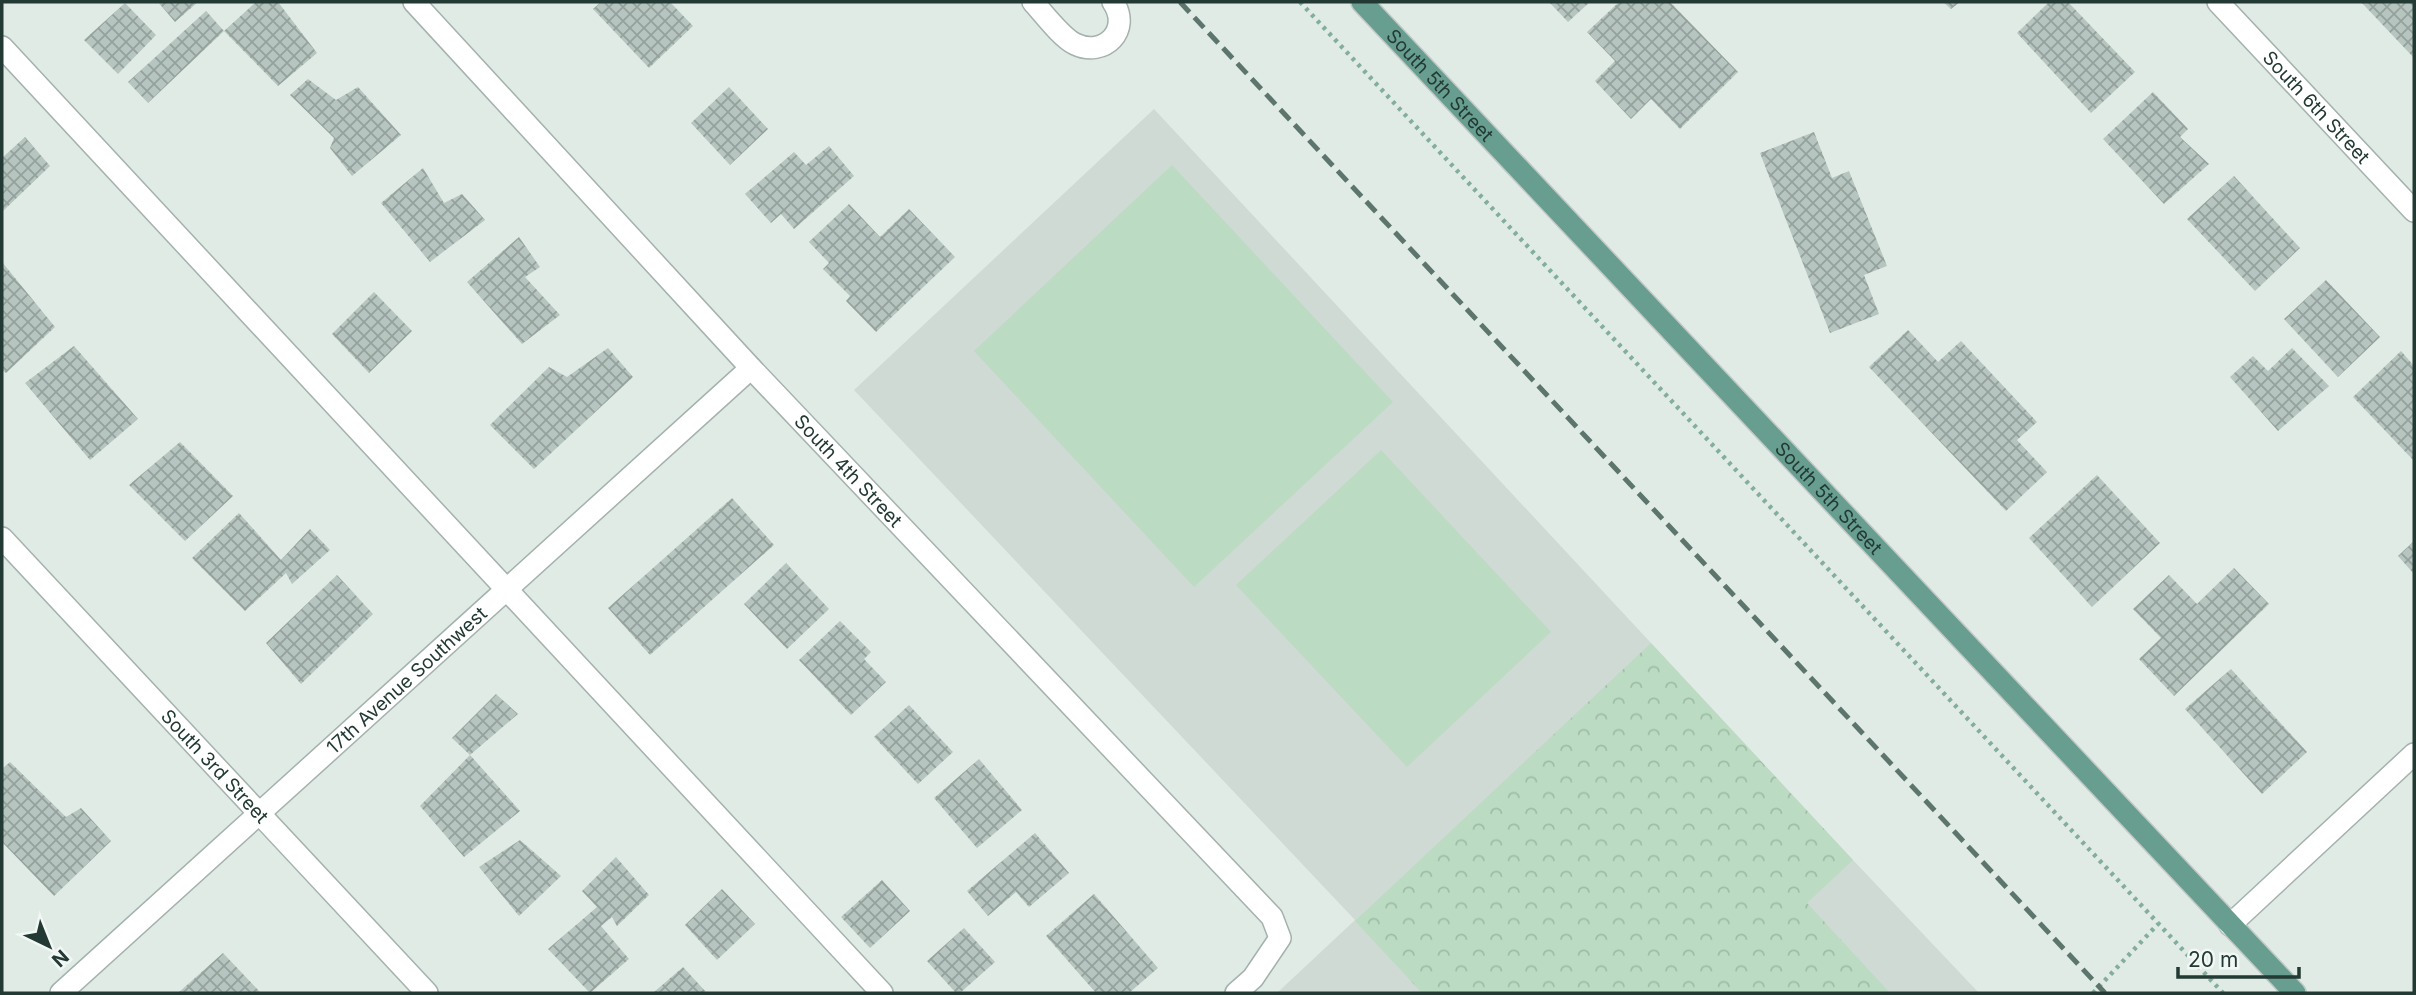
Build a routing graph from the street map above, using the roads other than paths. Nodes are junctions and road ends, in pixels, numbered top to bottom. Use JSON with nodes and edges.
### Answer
{"nodes":[{"id":1,"x":414,"y":2,"type":"edge"},
{"id":2,"x":1033,"y":2,"type":"edge"},
{"id":3,"x":1113,"y":2,"type":"edge"},
{"id":4,"x":1362,"y":2,"type":"edge"},
{"id":5,"x":2218,"y":2,"type":"edge"},
{"id":6,"x":2,"y":47,"type":"edge"},
{"id":7,"x":2414,"y":211,"type":"edge"},
{"id":8,"x":751,"y":368,"type":"junction"},
{"id":9,"x":2,"y":538,"type":"edge"},
{"id":10,"x":507,"y":589,"type":"junction"},
{"id":11,"x":2414,"y":754,"type":"edge"},
{"id":12,"x":260,"y":814,"type":"junction"},
{"id":13,"x":2230,"y":925,"type":"junction"},
{"id":14,"x":61,"y":993,"type":"edge"},
{"id":15,"x":427,"y":993,"type":"edge"},
{"id":16,"x":882,"y":993,"type":"edge"},
{"id":17,"x":1236,"y":993,"type":"edge"},
{"id":18,"x":2295,"y":993,"type":"edge"}],
"edges":[{"from":1,"to":8,"type":"street","name":"South 4th Street"},
{"from":2,"to":3,"type":"street"},
{"from":4,"to":13,"type":"main road","name":"South 5th Street"},
{"from":5,"to":7,"type":"street","name":"South 6th Street"},
{"from":6,"to":10,"type":"street"},
{"from":8,"to":10,"type":"street","name":"17th Avenue Southwest"},
{"from":8,"to":17,"type":"street","name":"South 4th Street"},
{"from":9,"to":12,"type":"street","name":"South 3rd Street"},
{"from":10,"to":12,"type":"street","name":"17th Avenue Southwest"},
{"from":10,"to":16,"type":"street"},
{"from":11,"to":13,"type":"street"},
{"from":12,"to":14,"type":"street","name":"17th Avenue Southwest"},
{"from":12,"to":15,"type":"street","name":"South 3rd Street"},
{"from":13,"to":18,"type":"main road","name":"South 5th Street"}]}
